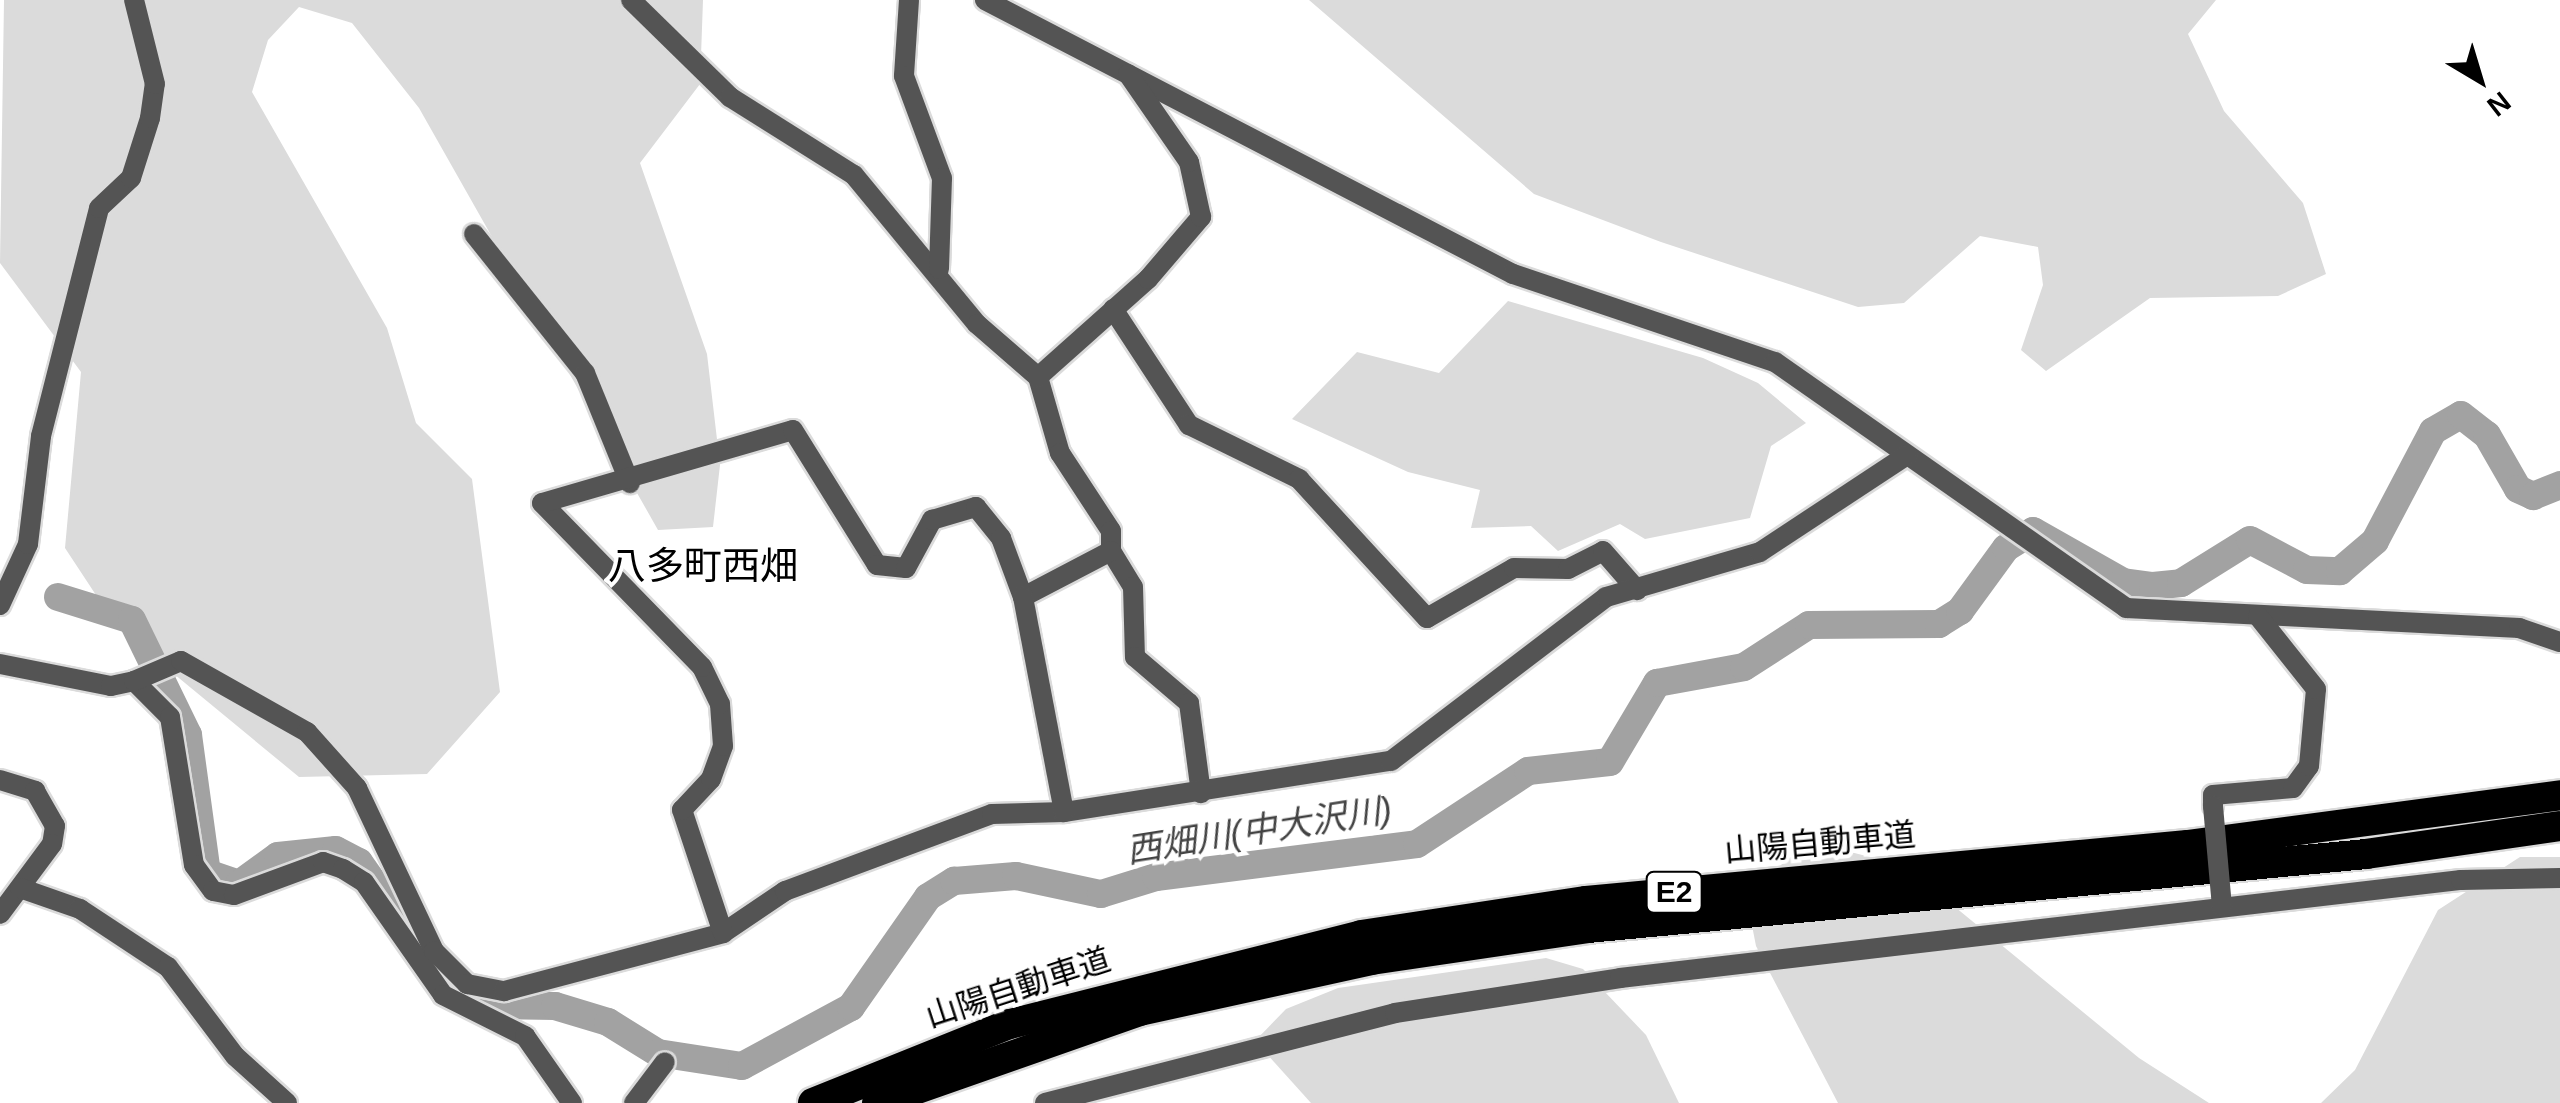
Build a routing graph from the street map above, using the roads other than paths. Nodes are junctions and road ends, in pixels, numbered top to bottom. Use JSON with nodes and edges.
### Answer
{"nodes":[{"id":1,"x":134,"y":0,"type":"edge"},
{"id":2,"x":632,"y":0,"type":"edge"},
{"id":3,"x":909,"y":0,"type":"edge"},
{"id":4,"x":985,"y":0,"type":"edge"},
{"id":5,"x":1127,"y":73,"type":"junction"},
{"id":6,"x":474,"y":234,"type":"dead end"},
{"id":7,"x":939,"y":269,"type":"junction"},
{"id":8,"x":1113,"y":309,"type":"junction"},
{"id":9,"x":1038,"y":376,"type":"junction"},
{"id":10,"x":1907,"y":455,"type":"junction"},
{"id":11,"x":630,"y":482,"type":"junction"},
{"id":12,"x":1111,"y":551,"type":"junction"},
{"id":13,"x":1638,"y":590,"type":"junction"},
{"id":14,"x":1023,"y":597,"type":"junction"},
{"id":15,"x":0,"y":606,"type":"edge"},
{"id":16,"x":2258,"y":616,"type":"junction"},
{"id":17,"x":2560,"y":642,"type":"edge"},
{"id":18,"x":0,"y":664,"type":"edge"},
{"id":19,"x":134,"y":681,"type":"junction"},
{"id":20,"x":0,"y":780,"type":"edge"},
{"id":21,"x":1201,"y":793,"type":"junction"},
{"id":22,"x":2560,"y":795,"type":"edge"},
{"id":23,"x":1064,"y":812,"type":"junction"},
{"id":24,"x":2560,"y":826,"type":"edge"},
{"id":25,"x":2560,"y":878,"type":"edge"},
{"id":26,"x":20,"y":888,"type":"junction"},
{"id":27,"x":2223,"y":910,"type":"junction"},
{"id":28,"x":0,"y":914,"type":"edge"},
{"id":29,"x":723,"y":933,"type":"junction"},
{"id":30,"x":665,"y":1062,"type":"dead end"},
{"id":31,"x":287,"y":1103,"type":"edge"},
{"id":32,"x":572,"y":1103,"type":"edge"},
{"id":33,"x":634,"y":1103,"type":"edge"},
{"id":34,"x":813,"y":1103,"type":"edge"},
{"id":35,"x":877,"y":1103,"type":"edge"},
{"id":36,"x":1045,"y":1103,"type":"edge"}],
"edges":[{"from":1,"to":15,"type":"street"},
{"from":2,"to":7,"type":"street"},
{"from":3,"to":7,"type":"street"},
{"from":4,"to":5,"type":"street"},
{"from":5,"to":8,"type":"street"},
{"from":5,"to":10,"type":"street"},
{"from":6,"to":11,"type":"street"},
{"from":7,"to":9,"type":"street"},
{"from":8,"to":9,"type":"street"},
{"from":8,"to":13,"type":"street"},
{"from":9,"to":12,"type":"street"},
{"from":10,"to":13,"type":"street"},
{"from":10,"to":16,"type":"street"},
{"from":11,"to":14,"type":"street"},
{"from":11,"to":29,"type":"street"},
{"from":12,"to":14,"type":"street"},
{"from":12,"to":21,"type":"street"},
{"from":13,"to":21,"type":"street"},
{"from":14,"to":23,"type":"street"},
{"from":16,"to":17,"type":"street"},
{"from":16,"to":27,"type":"street","bridge":true},
{"from":18,"to":19,"type":"street"},
{"from":19,"to":29,"type":"street"},
{"from":19,"to":32,"type":"street"},
{"from":20,"to":26,"type":"street"},
{"from":21,"to":23,"type":"street"},
{"from":22,"to":34,"type":"highway","name":"山陽自動車道","number":"E2"},
{"from":23,"to":29,"type":"street"},
{"from":24,"to":35,"type":"highway","name":"山陽自動車道","number":"E2"},
{"from":25,"to":27,"type":"street"},
{"from":26,"to":28,"type":"street"},
{"from":26,"to":31,"type":"street"},
{"from":27,"to":36,"type":"street"},
{"from":30,"to":33,"type":"street"}]}
